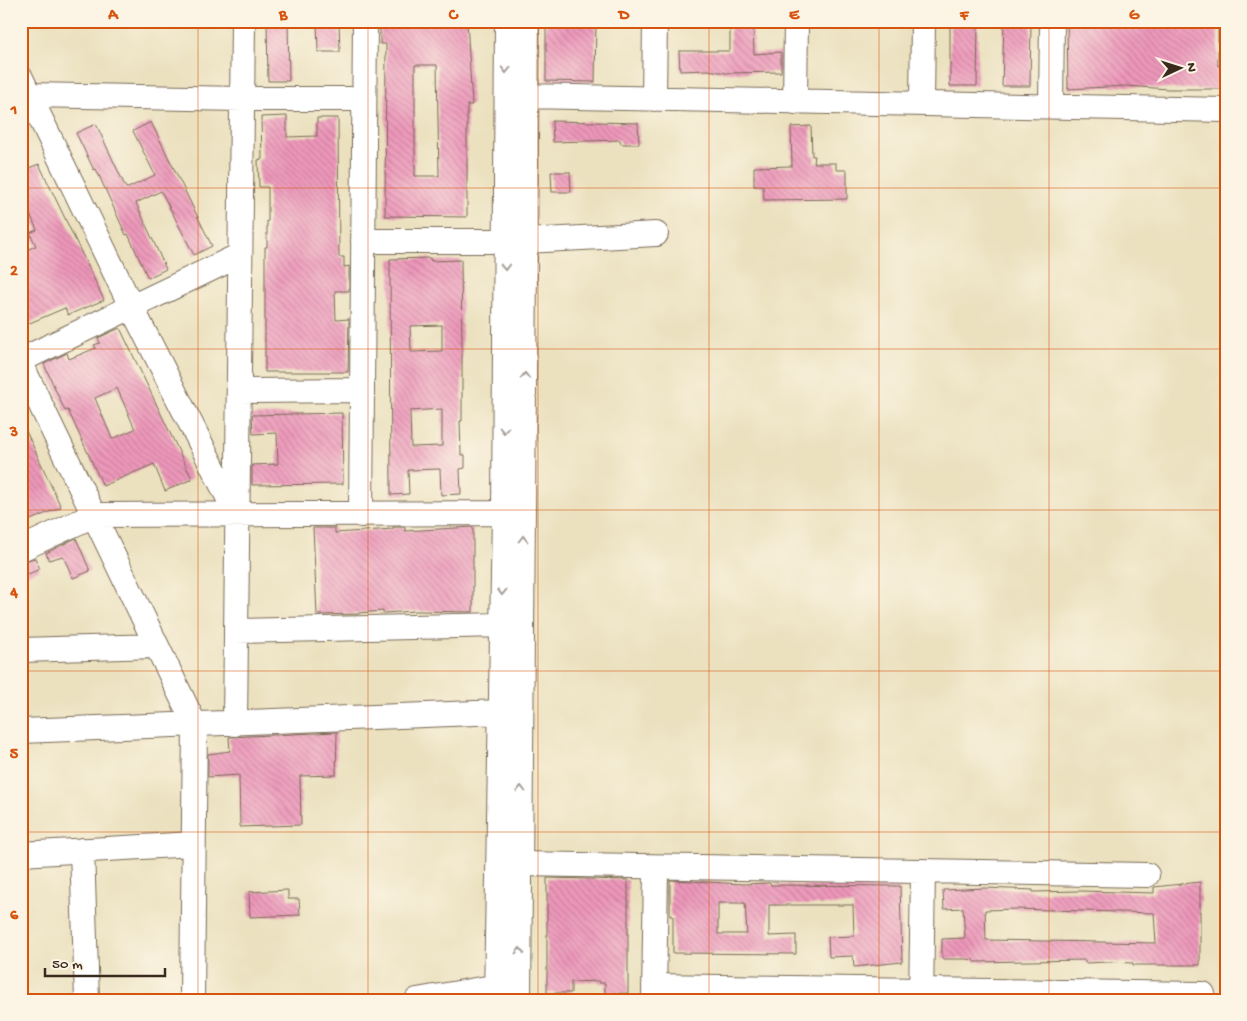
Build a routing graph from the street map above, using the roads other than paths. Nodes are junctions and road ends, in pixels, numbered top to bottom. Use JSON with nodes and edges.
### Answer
{"nodes":[{"id":1,"x":243,"y":21,"type":"edge"},
{"id":2,"x":365,"y":21,"type":"edge"},
{"id":3,"x":507,"y":21,"type":"edge"},
{"id":4,"x":527,"y":21,"type":"edge"},
{"id":5,"x":655,"y":21,"type":"edge"},
{"id":6,"x":796,"y":21,"type":"edge"},
{"id":7,"x":923,"y":21,"type":"edge"},
{"id":8,"x":1052,"y":21,"type":"edge"},
{"id":9,"x":25,"y":86,"type":"edge"},
{"id":10,"x":526,"y":96,"type":"junction"},
{"id":11,"x":364,"y":98,"type":"junction"},
{"id":12,"x":654,"y":99,"type":"junction"},
{"id":13,"x":242,"y":100,"type":"junction"},
{"id":14,"x":795,"y":102,"type":"junction"},
{"id":15,"x":922,"y":104,"type":"junction"},
{"id":16,"x":1051,"y":106,"type":"junction"},
{"id":17,"x":1226,"y":110,"type":"edge"},
{"id":18,"x":656,"y":234,"type":"dead end"},
{"id":19,"x":363,"y":241,"type":"junction"},
{"id":20,"x":515,"y":241,"type":"junction"},
{"id":21,"x":240,"y":255,"type":"junction"},
{"id":22,"x":132,"y":306,"type":"junction"},
{"id":23,"x":21,"y":360,"type":"edge"},
{"id":24,"x":21,"y":364,"type":"edge"},
{"id":25,"x":362,"y":390,"type":"junction"},
{"id":26,"x":239,"y":391,"type":"junction"},
{"id":27,"x":504,"y":513,"type":"junction"},
{"id":28,"x":94,"y":515,"type":"junction"},
{"id":29,"x":237,"y":515,"type":"junction"},
{"id":30,"x":362,"y":515,"type":"junction"},
{"id":31,"x":21,"y":550,"type":"edge"},
{"id":32,"x":501,"y":625,"type":"junction"},
{"id":33,"x":236,"y":631,"type":"junction"},
{"id":34,"x":156,"y":646,"type":"junction"},
{"id":35,"x":21,"y":650,"type":"edge"},
{"id":36,"x":501,"y":712,"type":"junction"},
{"id":37,"x":235,"y":724,"type":"junction"},
{"id":38,"x":194,"y":725,"type":"junction"},
{"id":39,"x":21,"y":731,"type":"edge"},
{"id":40,"x":193,"y":844,"type":"junction"},
{"id":41,"x":82,"y":850,"type":"junction"},
{"id":42,"x":21,"y":854,"type":"edge"},
{"id":43,"x":521,"y":864,"type":"junction"},
{"id":44,"x":656,"y":868,"type":"junction"},
{"id":45,"x":923,"y":872,"type":"junction"},
{"id":46,"x":1147,"y":875,"type":"dead end"},
{"id":47,"x":520,"y":991,"type":"edge"},
{"id":48,"x":496,"y":993,"type":"edge"},
{"id":49,"x":654,"y":993,"type":"edge"},
{"id":50,"x":1203,"y":994,"type":"dead end"},
{"id":51,"x":921,"y":995,"type":"edge"},
{"id":52,"x":87,"y":1000,"type":"edge"},
{"id":53,"x":192,"y":1000,"type":"edge"},
{"id":54,"x":417,"y":1000,"type":"edge"}],
"edges":[{"from":1,"to":13,"type":"street"},
{"from":2,"to":11,"type":"street"},
{"from":3,"to":20,"type":"street","one_way":true},
{"from":4,"to":10,"type":"street"},
{"from":5,"to":12,"type":"street"},
{"from":6,"to":14,"type":"street"},
{"from":7,"to":15,"type":"street"},
{"from":8,"to":16,"type":"street"},
{"from":9,"to":13,"type":"street"},
{"from":9,"to":22,"type":"street"},
{"from":10,"to":12,"type":"street"},
{"from":10,"to":20,"type":"street"},
{"from":11,"to":13,"type":"street"},
{"from":11,"to":19,"type":"street"},
{"from":12,"to":14,"type":"street"},
{"from":13,"to":21,"type":"street"},
{"from":14,"to":15,"type":"street"},
{"from":15,"to":16,"type":"street"},
{"from":16,"to":17,"type":"street"},
{"from":18,"to":20,"type":"street"},
{"from":19,"to":20,"type":"street"},
{"from":19,"to":25,"type":"street"},
{"from":20,"to":27,"type":"street","one_way":true},
{"from":43,"to":20,"type":"street","one_way":true},
{"from":21,"to":22,"type":"street"},
{"from":21,"to":26,"type":"street"},
{"from":22,"to":23,"type":"street"},
{"from":22,"to":29,"type":"street"},
{"from":24,"to":28,"type":"street"},
{"from":25,"to":26,"type":"street"},
{"from":25,"to":30,"type":"street"},
{"from":26,"to":29,"type":"street"},
{"from":27,"to":30,"type":"street"},
{"from":27,"to":32,"type":"street","one_way":true},
{"from":28,"to":29,"type":"street"},
{"from":28,"to":31,"type":"street"},
{"from":28,"to":34,"type":"street"},
{"from":29,"to":30,"type":"street"},
{"from":29,"to":33,"type":"street"},
{"from":32,"to":33,"type":"street"},
{"from":32,"to":36,"type":"street"},
{"from":33,"to":37,"type":"street"},
{"from":34,"to":35,"type":"street"},
{"from":34,"to":38,"type":"street"},
{"from":36,"to":37,"type":"street"},
{"from":36,"to":48,"type":"street"},
{"from":37,"to":38,"type":"street"},
{"from":38,"to":39,"type":"street"},
{"from":38,"to":40,"type":"street"},
{"from":40,"to":41,"type":"street"},
{"from":40,"to":53,"type":"street"},
{"from":41,"to":42,"type":"street"},
{"from":41,"to":52,"type":"street"},
{"from":43,"to":44,"type":"street"},
{"from":47,"to":43,"type":"street","one_way":true},
{"from":44,"to":45,"type":"street"},
{"from":44,"to":49,"type":"street"},
{"from":45,"to":46,"type":"street"},
{"from":45,"to":51,"type":"street"},
{"from":47,"to":48,"type":"street"},
{"from":48,"to":54,"type":"street"},
{"from":49,"to":51,"type":"street"},
{"from":50,"to":51,"type":"street"}]}
